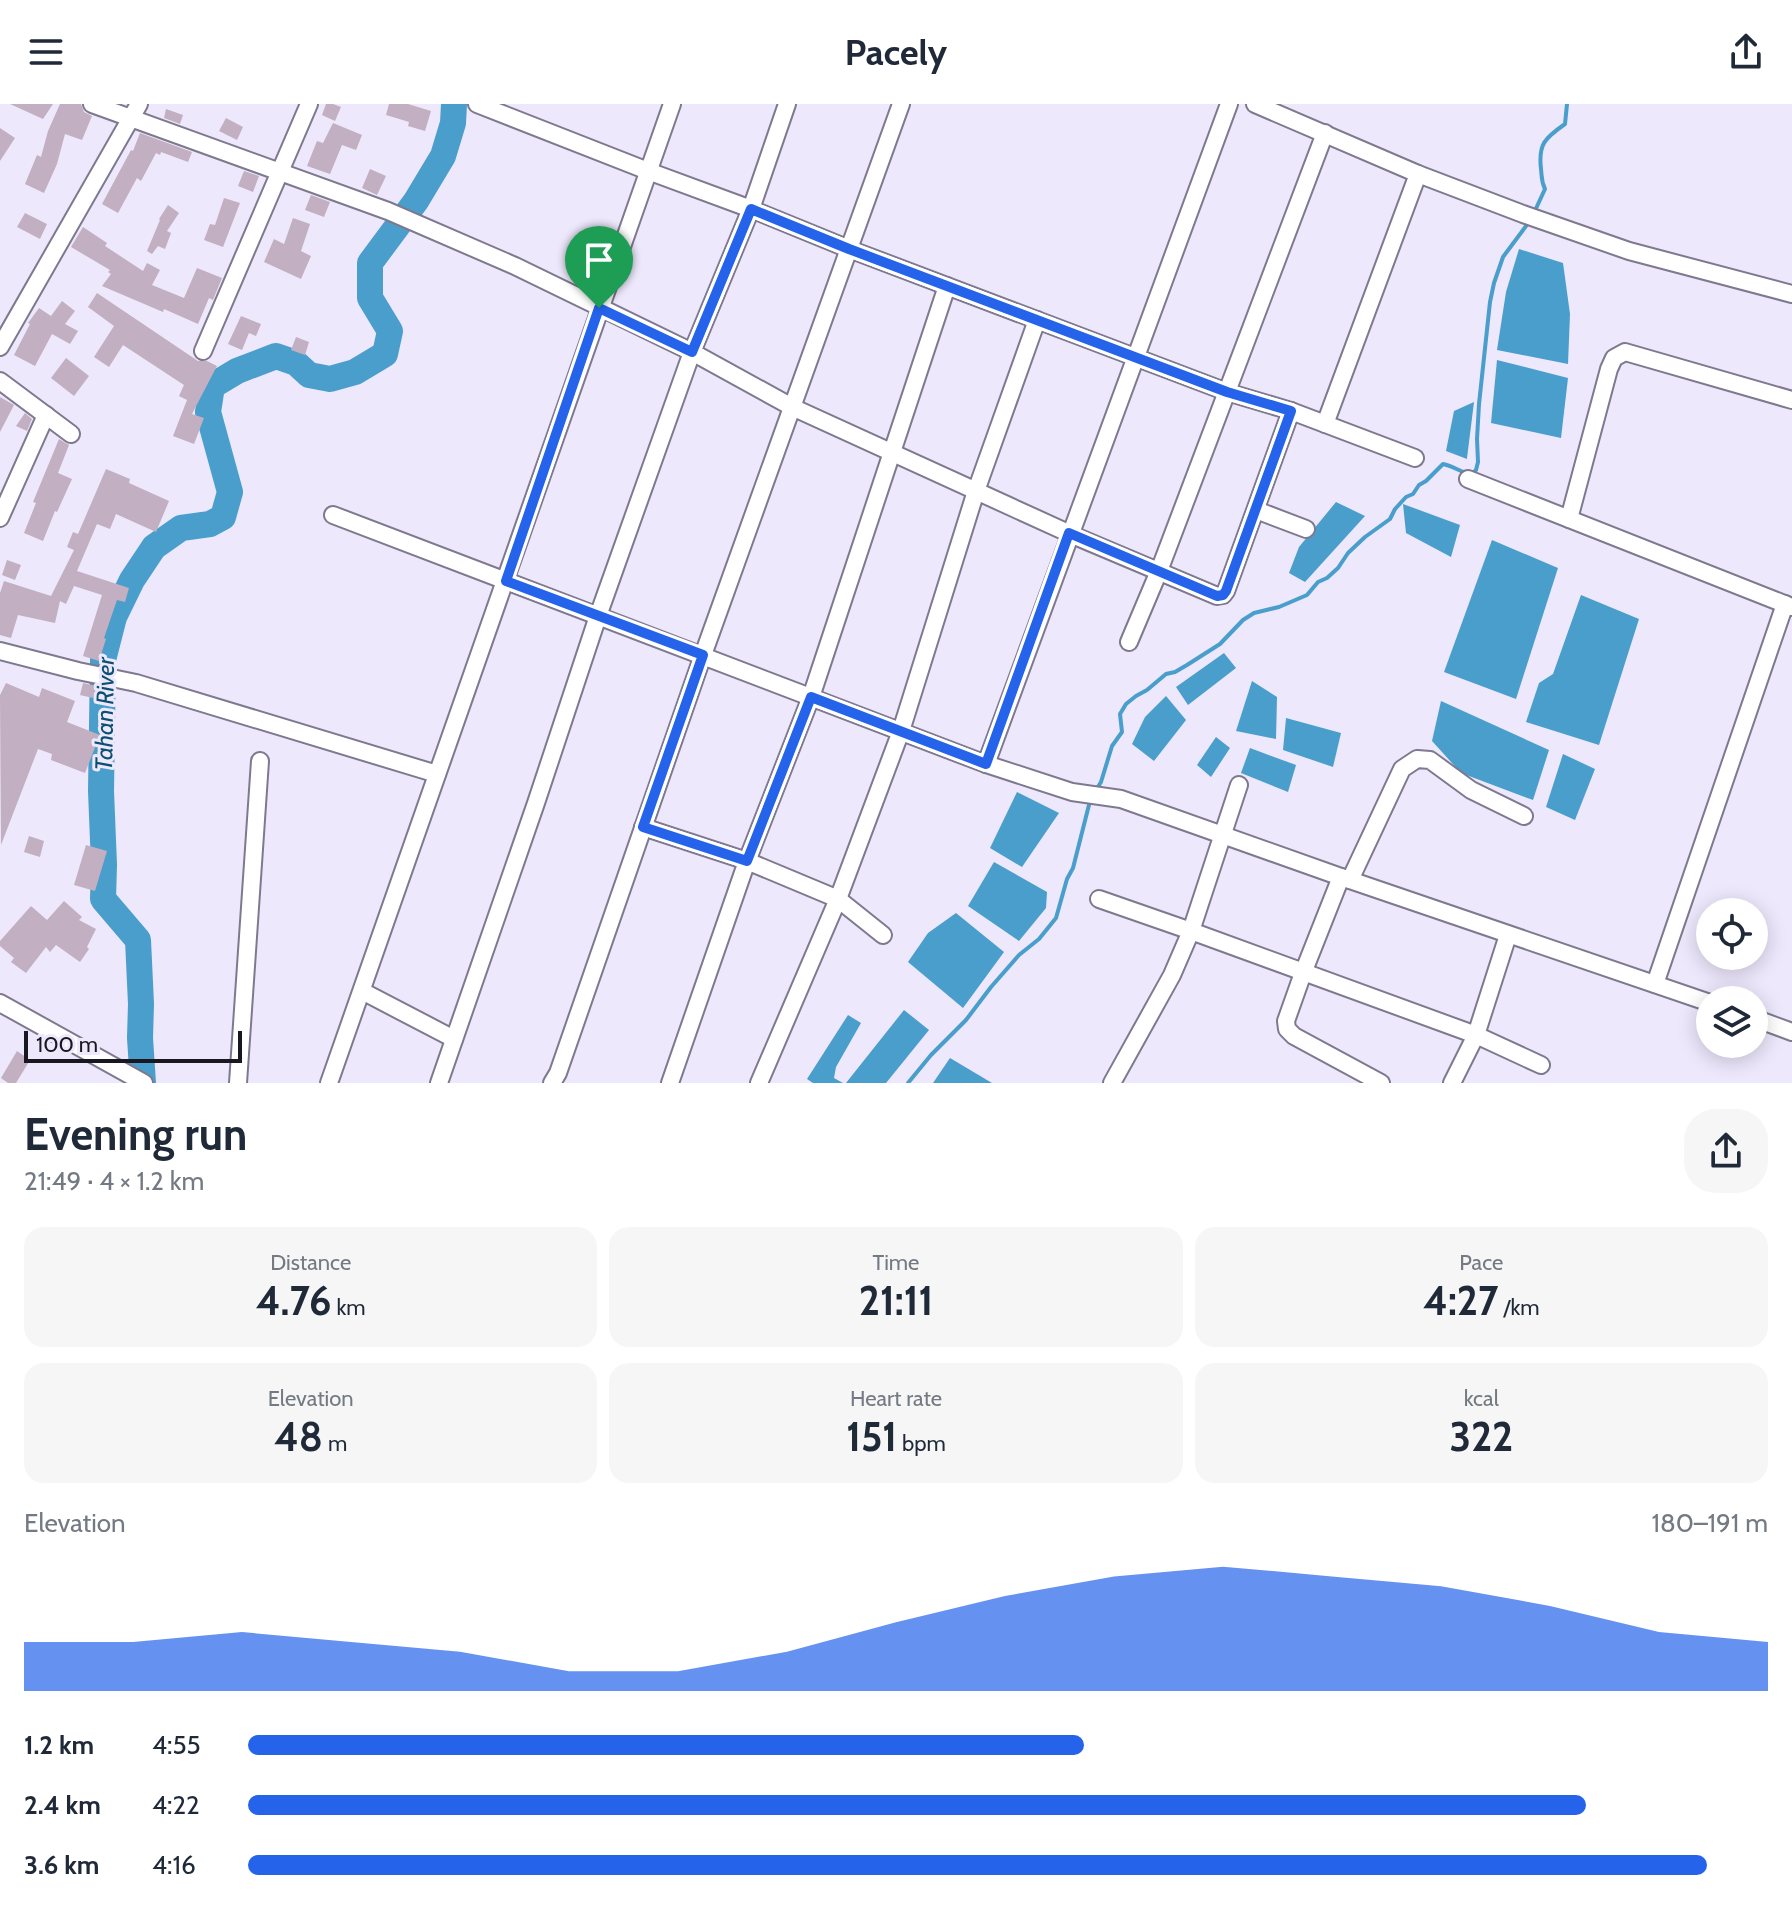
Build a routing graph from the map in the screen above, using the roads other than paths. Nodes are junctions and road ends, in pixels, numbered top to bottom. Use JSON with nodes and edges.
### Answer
{"nodes":[{"id":1,"x":92,"y":104,"type":"edge"},
{"id":2,"x":309,"y":104,"type":"edge"},
{"id":3,"x":477,"y":104,"type":"edge"},
{"id":4,"x":672,"y":104,"type":"edge"},
{"id":5,"x":787,"y":104,"type":"edge"},
{"id":6,"x":901,"y":104,"type":"edge"},
{"id":7,"x":1229,"y":104,"type":"edge"},
{"id":8,"x":1255,"y":104,"type":"edge"},
{"id":9,"x":135,"y":112,"type":"edge"},
{"id":10,"x":1325,"y":133,"type":"junction"},
{"id":11,"x":281,"y":171,"type":"junction"},
{"id":12,"x":648,"y":171,"type":"junction"},
{"id":13,"x":1418,"y":174,"type":"junction"},
{"id":14,"x":751,"y":209,"type":"junction"},
{"id":15,"x":849,"y":249,"type":"junction"},
{"id":16,"x":947,"y":286,"type":"junction"},
{"id":17,"x":1792,"y":294,"type":"edge"},
{"id":18,"x":599,"y":308,"type":"junction"},
{"id":19,"x":1037,"y":320,"type":"junction"},
{"id":20,"x":0,"y":347,"type":"edge"},
{"id":21,"x":203,"y":351,"type":"dead end"},
{"id":22,"x":692,"y":352,"type":"junction"},
{"id":23,"x":1136,"y":358,"type":"junction"},
{"id":24,"x":0,"y":381,"type":"edge"},
{"id":25,"x":1227,"y":392,"type":"junction"},
{"id":26,"x":1792,"y":400,"type":"edge"},
{"id":27,"x":792,"y":407,"type":"junction"},
{"id":28,"x":1291,"y":411,"type":"junction"},
{"id":29,"x":46,"y":415,"type":"junction"},
{"id":30,"x":1325,"y":424,"type":"junction"},
{"id":31,"x":71,"y":434,"type":"dead end"},
{"id":32,"x":892,"y":453,"type":"junction"},
{"id":33,"x":1415,"y":458,"type":"dead end"},
{"id":34,"x":1468,"y":479,"type":"dead end"},
{"id":35,"x":976,"y":491,"type":"junction"},
{"id":36,"x":1256,"y":510,"type":"junction"},
{"id":37,"x":333,"y":515,"type":"dead end"},
{"id":38,"x":0,"y":518,"type":"edge"},
{"id":39,"x":1569,"y":519,"type":"junction"},
{"id":40,"x":1306,"y":529,"type":"dead end"},
{"id":41,"x":1069,"y":533,"type":"junction"},
{"id":42,"x":1159,"y":571,"type":"junction"},
{"id":43,"x":506,"y":581,"type":"junction"},
{"id":44,"x":1788,"y":606,"type":"edge"},
{"id":45,"x":598,"y":616,"type":"junction"},
{"id":46,"x":1129,"y":642,"type":"dead end"},
{"id":47,"x":0,"y":651,"type":"edge"},
{"id":48,"x":703,"y":655,"type":"junction"},
{"id":49,"x":811,"y":697,"type":"junction"},
{"id":50,"x":901,"y":731,"type":"junction"},
{"id":51,"x":260,"y":761,"type":"dead end"},
{"id":52,"x":986,"y":764,"type":"junction"},
{"id":53,"x":437,"y":774,"type":"junction"},
{"id":54,"x":1239,"y":785,"type":"dead end"},
{"id":55,"x":1524,"y":816,"type":"dead end"},
{"id":56,"x":643,"y":827,"type":"junction"},
{"id":57,"x":1223,"y":834,"type":"junction"},
{"id":58,"x":747,"y":861,"type":"junction"},
{"id":59,"x":1346,"y":879,"type":"junction"},
{"id":60,"x":838,"y":899,"type":"junction"},
{"id":61,"x":1099,"y":899,"type":"dead end"},
{"id":62,"x":1191,"y":931,"type":"junction"},
{"id":63,"x":883,"y":935,"type":"dead end"},
{"id":64,"x":1508,"y":935,"type":"junction"},
{"id":65,"x":1303,"y":973,"type":"junction"},
{"id":66,"x":1655,"y":984,"type":"junction"},
{"id":67,"x":362,"y":991,"type":"junction"},
{"id":68,"x":1696,"y":998,"type":"edge"},
{"id":69,"x":0,"y":1003,"type":"edge"},
{"id":70,"x":1768,"y":1023,"type":"edge"},
{"id":71,"x":1792,"y":1032,"type":"edge"},
{"id":72,"x":1476,"y":1035,"type":"junction"},
{"id":73,"x":454,"y":1039,"type":"junction"},
{"id":74,"x":1541,"y":1065,"type":"dead end"},
{"id":75,"x":144,"y":1083,"type":"edge"},
{"id":76,"x":238,"y":1083,"type":"edge"},
{"id":77,"x":329,"y":1083,"type":"edge"},
{"id":78,"x":439,"y":1083,"type":"edge"},
{"id":79,"x":552,"y":1083,"type":"edge"},
{"id":80,"x":670,"y":1083,"type":"edge"},
{"id":81,"x":759,"y":1083,"type":"edge"},
{"id":82,"x":1112,"y":1083,"type":"edge"},
{"id":83,"x":1381,"y":1083,"type":"edge"},
{"id":84,"x":1452,"y":1083,"type":"edge"}],
"edges":[{"from":1,"to":9,"type":"street"},
{"from":2,"to":11,"type":"street"},
{"from":3,"to":12,"type":"street"},
{"from":4,"to":12,"type":"street"},
{"from":5,"to":14,"type":"street"},
{"from":6,"to":15,"type":"street"},
{"from":7,"to":23,"type":"street"},
{"from":8,"to":10,"type":"street"},
{"from":9,"to":11,"type":"street"},
{"from":9,"to":20,"type":"street"},
{"from":10,"to":13,"type":"street"},
{"from":10,"to":25,"type":"street"},
{"from":11,"to":18,"type":"street"},
{"from":11,"to":21,"type":"street"},
{"from":12,"to":14,"type":"street"},
{"from":12,"to":18,"type":"street"},
{"from":13,"to":17,"type":"street"},
{"from":13,"to":30,"type":"street"},
{"from":14,"to":15,"type":"street"},
{"from":14,"to":22,"type":"street"},
{"from":15,"to":16,"type":"street"},
{"from":15,"to":27,"type":"street"},
{"from":16,"to":19,"type":"street"},
{"from":16,"to":32,"type":"street"},
{"from":18,"to":22,"type":"street"},
{"from":18,"to":43,"type":"street"},
{"from":19,"to":23,"type":"street"},
{"from":19,"to":35,"type":"street"},
{"from":22,"to":27,"type":"street"},
{"from":22,"to":45,"type":"street"},
{"from":23,"to":25,"type":"street"},
{"from":23,"to":41,"type":"street"},
{"from":24,"to":29,"type":"street"},
{"from":25,"to":28,"type":"street"},
{"from":25,"to":42,"type":"street"},
{"from":26,"to":39,"type":"street"},
{"from":27,"to":32,"type":"street"},
{"from":27,"to":48,"type":"street"},
{"from":28,"to":30,"type":"street"},
{"from":28,"to":36,"type":"street"},
{"from":29,"to":31,"type":"street"},
{"from":29,"to":38,"type":"street"},
{"from":30,"to":33,"type":"street"},
{"from":32,"to":35,"type":"street"},
{"from":32,"to":49,"type":"street"},
{"from":34,"to":39,"type":"street"},
{"from":35,"to":41,"type":"street"},
{"from":35,"to":50,"type":"street"},
{"from":36,"to":40,"type":"street"},
{"from":36,"to":42,"type":"street"},
{"from":37,"to":43,"type":"street"},
{"from":39,"to":44,"type":"street"},
{"from":41,"to":42,"type":"street"},
{"from":41,"to":52,"type":"street"},
{"from":42,"to":46,"type":"street"},
{"from":43,"to":45,"type":"street"},
{"from":43,"to":53,"type":"street"},
{"from":44,"to":66,"type":"street"},
{"from":45,"to":48,"type":"street"},
{"from":45,"to":73,"type":"street"},
{"from":47,"to":53,"type":"street"},
{"from":48,"to":49,"type":"street"},
{"from":48,"to":56,"type":"street"},
{"from":49,"to":50,"type":"street"},
{"from":49,"to":58,"type":"street"},
{"from":50,"to":52,"type":"street"},
{"from":50,"to":60,"type":"street"},
{"from":51,"to":76,"type":"street"},
{"from":52,"to":57,"type":"street"},
{"from":53,"to":67,"type":"street"},
{"from":54,"to":57,"type":"street"},
{"from":55,"to":59,"type":"street"},
{"from":56,"to":58,"type":"street"},
{"from":56,"to":79,"type":"street"},
{"from":57,"to":59,"type":"street"},
{"from":57,"to":62,"type":"street"},
{"from":58,"to":60,"type":"street"},
{"from":58,"to":80,"type":"street"},
{"from":59,"to":64,"type":"street"},
{"from":59,"to":65,"type":"street"},
{"from":60,"to":63,"type":"street"},
{"from":60,"to":81,"type":"street"},
{"from":61,"to":62,"type":"street"},
{"from":62,"to":65,"type":"street"},
{"from":62,"to":82,"type":"street"},
{"from":64,"to":66,"type":"street"},
{"from":64,"to":72,"type":"street"},
{"from":65,"to":72,"type":"street"},
{"from":65,"to":83,"type":"street"},
{"from":66,"to":68,"type":"street"},
{"from":67,"to":73,"type":"street"},
{"from":67,"to":77,"type":"street"},
{"from":69,"to":75,"type":"street"},
{"from":70,"to":71,"type":"street"},
{"from":72,"to":74,"type":"street"},
{"from":72,"to":84,"type":"street"},
{"from":73,"to":78,"type":"street"}]}
